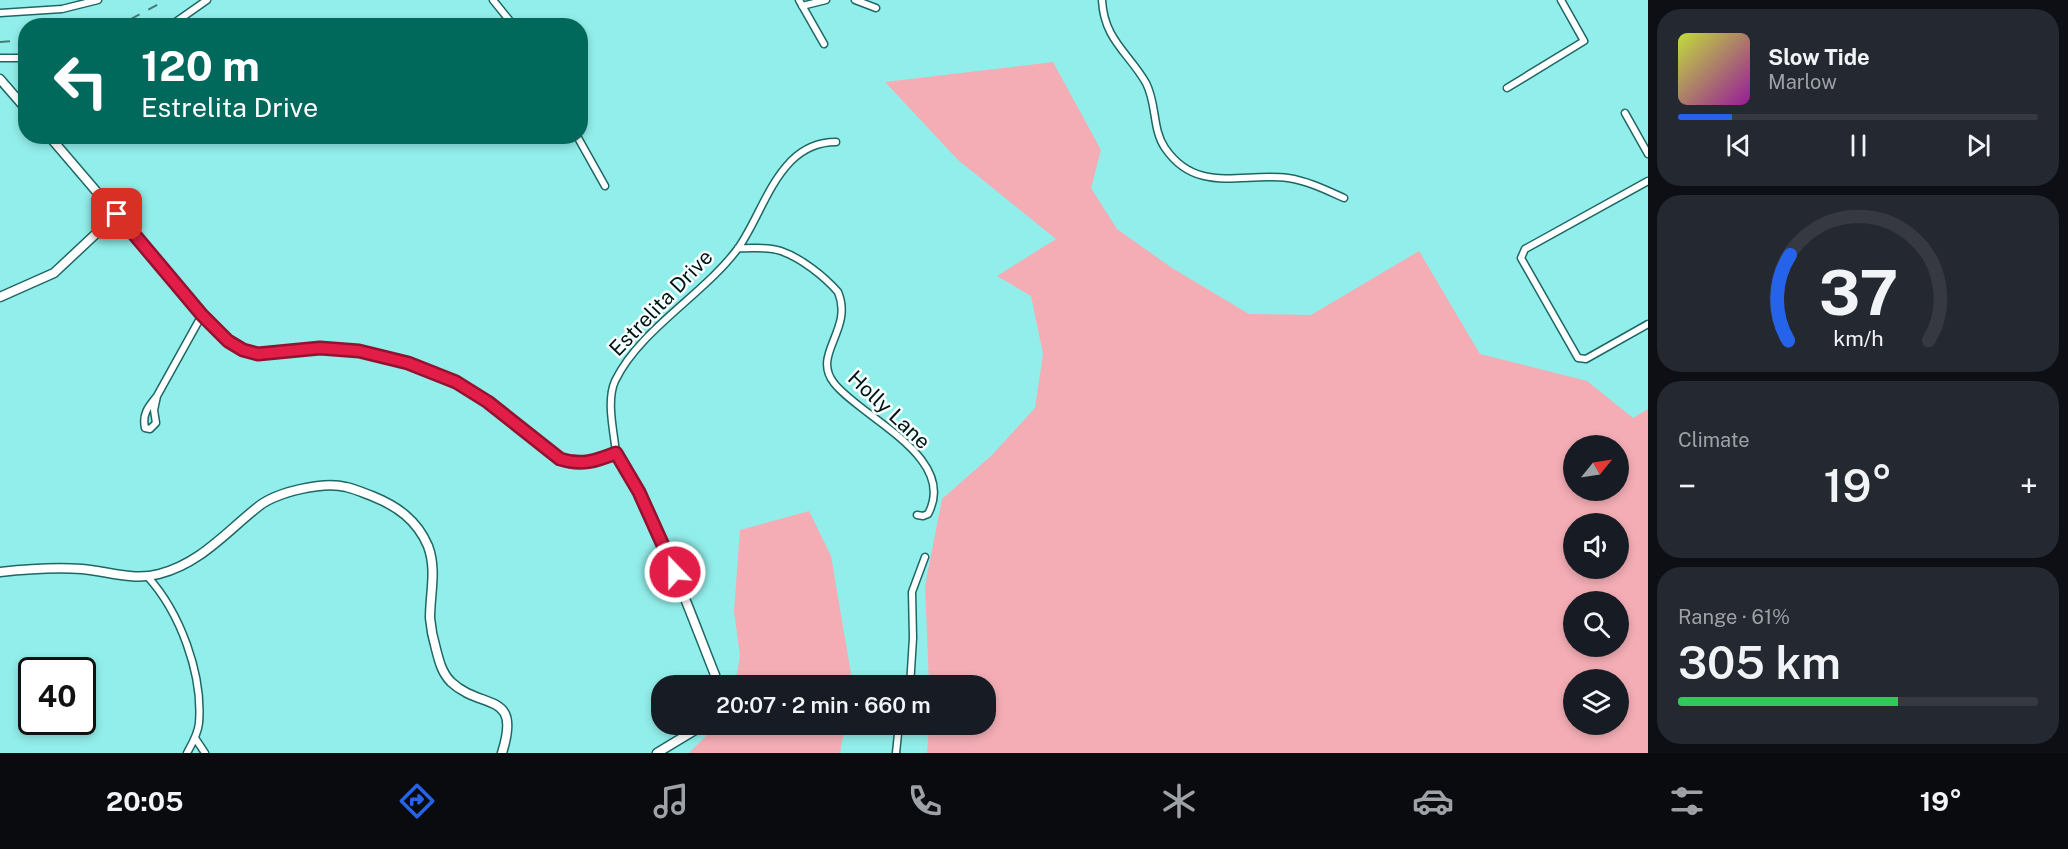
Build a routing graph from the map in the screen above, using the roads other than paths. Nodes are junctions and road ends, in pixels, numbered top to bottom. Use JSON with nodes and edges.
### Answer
{"nodes":[{"id":1,"x":94,"y":0,"type":"edge"},
{"id":2,"x":207,"y":0,"type":"edge"},
{"id":3,"x":493,"y":0,"type":"edge"},
{"id":4,"x":826,"y":0,"type":"edge"},
{"id":5,"x":855,"y":0,"type":"edge"},
{"id":6,"x":1102,"y":0,"type":"edge"},
{"id":7,"x":1561,"y":0,"type":"edge"},
{"id":8,"x":801,"y":3,"type":"edge"},
{"id":9,"x":876,"y":8,"type":"dead end"},
{"id":10,"x":0,"y":13,"type":"edge"},
{"id":11,"x":181,"y":18,"type":"edge"},
{"id":12,"x":508,"y":18,"type":"edge"},
{"id":13,"x":824,"y":44,"type":"dead end"},
{"id":14,"x":0,"y":58,"type":"edge"},
{"id":15,"x":18,"y":58,"type":"edge"},
{"id":16,"x":0,"y":79,"type":"edge"},
{"id":17,"x":1507,"y":88,"type":"dead end"},
{"id":18,"x":18,"y":99,"type":"edge"},
{"id":19,"x":1624,"y":113,"type":"dead end"},
{"id":20,"x":836,"y":142,"type":"dead end"},
{"id":21,"x":56,"y":144,"type":"edge"},
{"id":22,"x":581,"y":144,"type":"edge"},
{"id":23,"x":1648,"y":154,"type":"edge"},
{"id":24,"x":1648,"y":181,"type":"edge"},
{"id":25,"x":605,"y":186,"type":"dead end"},
{"id":26,"x":1344,"y":198,"type":"dead end"},
{"id":27,"x":117,"y":214,"type":"junction"},
{"id":28,"x":738,"y":248,"type":"junction"},
{"id":29,"x":0,"y":297,"type":"edge"},
{"id":30,"x":202,"y":315,"type":"junction"},
{"id":31,"x":1648,"y":324,"type":"edge"},
{"id":32,"x":157,"y":396,"type":"junction"},
{"id":33,"x":616,"y":453,"type":"junction"},
{"id":34,"x":917,"y":515,"type":"dead end"},
{"id":35,"x":925,"y":557,"type":"dead end"},
{"id":36,"x":0,"y":572,"type":"edge"},
{"id":37,"x":147,"y":576,"type":"junction"},
{"id":38,"x":713,"y":675,"type":"edge"},
{"id":39,"x":911,"y":675,"type":"edge"},
{"id":40,"x":687,"y":735,"type":"edge"},
{"id":41,"x":898,"y":735,"type":"edge"},
{"id":42,"x":195,"y":738,"type":"junction"},
{"id":43,"x":187,"y":753,"type":"edge"},
{"id":44,"x":205,"y":753,"type":"edge"},
{"id":45,"x":502,"y":753,"type":"edge"},
{"id":46,"x":657,"y":753,"type":"edge"},
{"id":47,"x":896,"y":753,"type":"edge"}],
"edges":[{"from":1,"to":10,"type":"street"},
{"from":2,"to":11,"type":"street"},
{"from":3,"to":12,"type":"street"},
{"from":4,"to":8,"type":"street"},
{"from":5,"to":9,"type":"street"},
{"from":6,"to":26,"type":"street"},
{"from":7,"to":17,"type":"street"},
{"from":8,"to":13,"type":"street"},
{"from":14,"to":15,"type":"street"},
{"from":16,"to":18,"type":"street"},
{"from":19,"to":23,"type":"street"},
{"from":20,"to":28,"type":"street","name":"Estrelita Drive"},
{"from":21,"to":27,"type":"street"},
{"from":22,"to":25,"type":"street"},
{"from":24,"to":31,"type":"street"},
{"from":27,"to":29,"type":"street"},
{"from":27,"to":30,"type":"street"},
{"from":28,"to":33,"type":"street","name":"Estrelita Drive"},
{"from":28,"to":34,"type":"street","name":"Holly Lane"},
{"from":30,"to":32,"type":"street"},
{"from":30,"to":33,"type":"street"},
{"from":32,"to":32,"type":"street"},
{"from":33,"to":38,"type":"street"},
{"from":35,"to":39,"type":"street"},
{"from":36,"to":37,"type":"street"},
{"from":37,"to":42,"type":"street"},
{"from":37,"to":45,"type":"street"},
{"from":40,"to":46,"type":"street"},
{"from":41,"to":47,"type":"street"},
{"from":42,"to":43,"type":"street"},
{"from":42,"to":44,"type":"street"}]}
